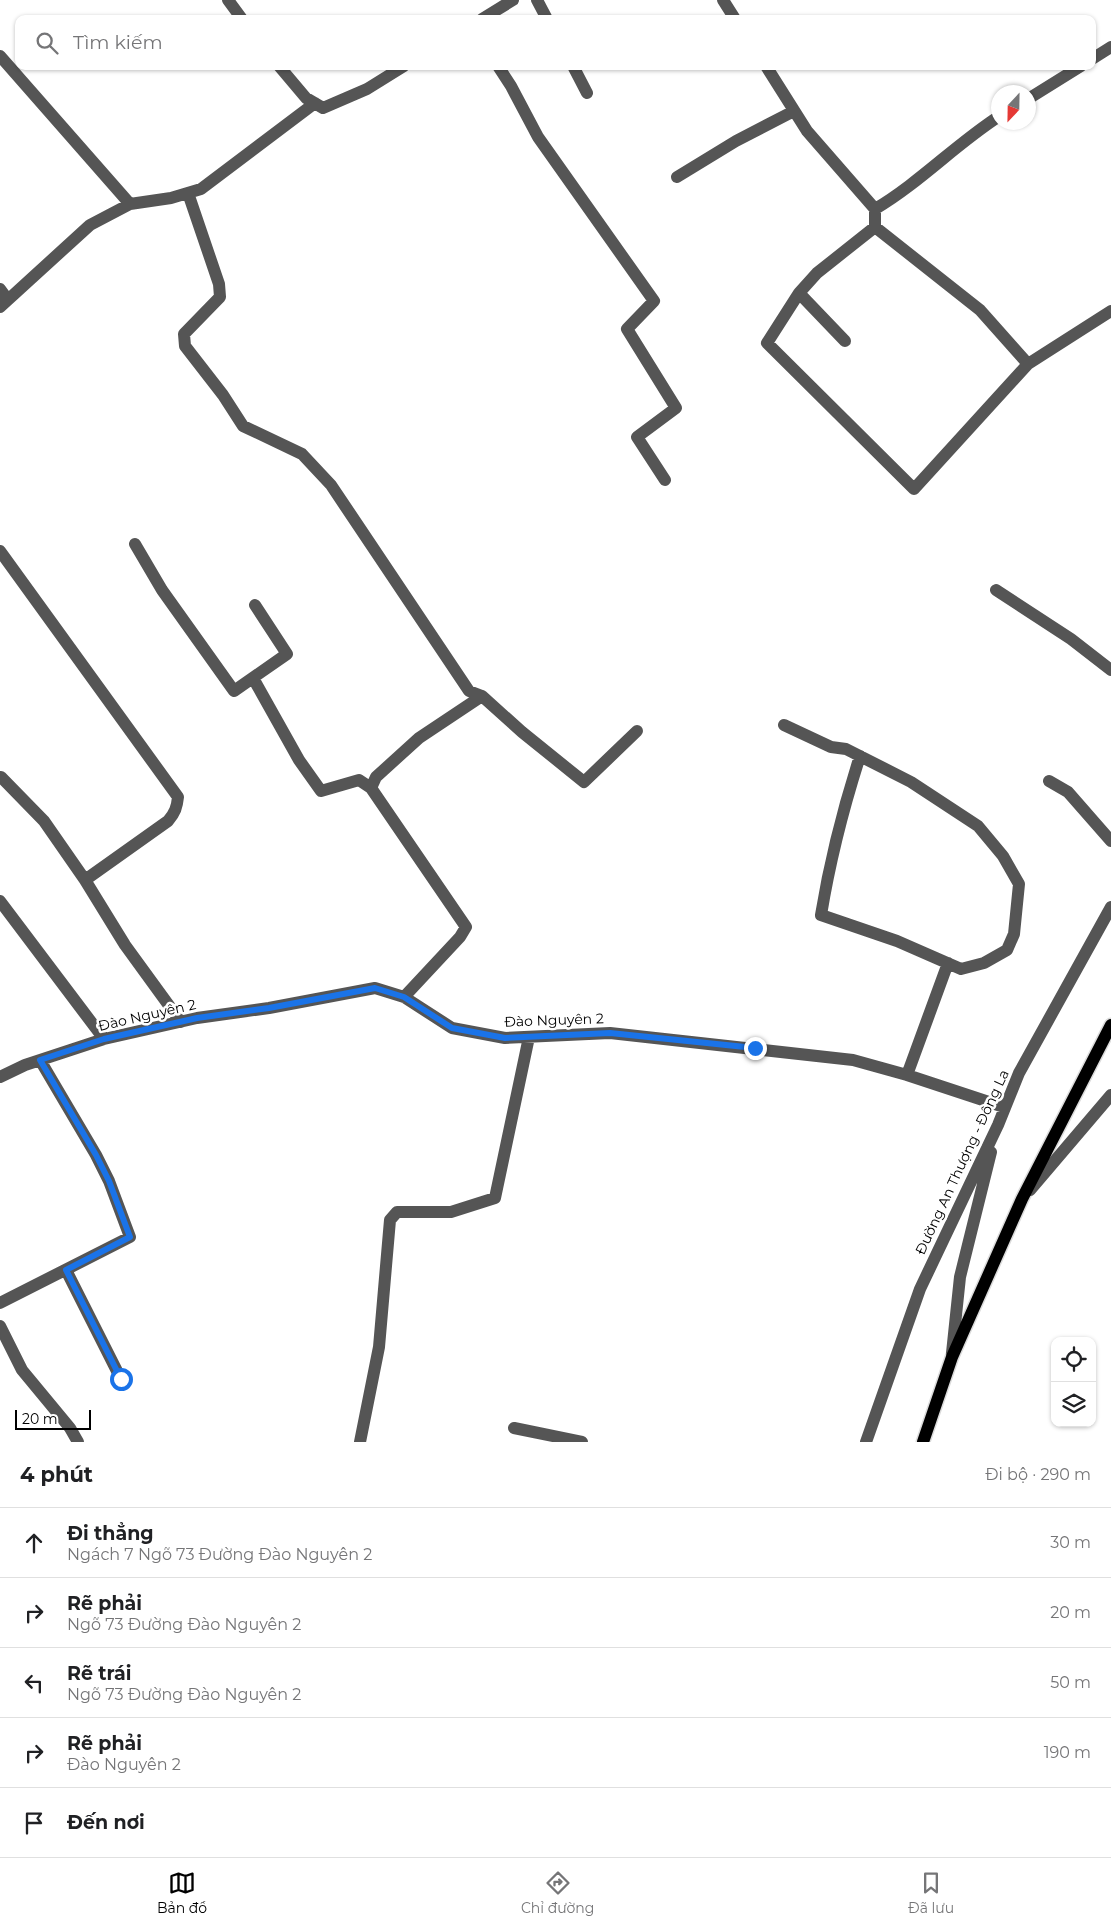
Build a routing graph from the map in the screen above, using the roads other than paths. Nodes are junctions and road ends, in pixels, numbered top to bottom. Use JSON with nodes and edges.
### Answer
{"nodes":[{"id":1,"x":228,"y":0,"type":"edge"},
{"id":2,"x":514,"y":0,"type":"edge"},
{"id":3,"x":537,"y":0,"type":"edge"},
{"id":4,"x":723,"y":0,"type":"edge"},
{"id":5,"x":239,"y":15,"type":"edge"},
{"id":6,"x":489,"y":15,"type":"edge"},
{"id":7,"x":545,"y":15,"type":"edge"},
{"id":8,"x":732,"y":15,"type":"edge"},
{"id":9,"x":1111,"y":48,"type":"edge"},
{"id":10,"x":1096,"y":57,"type":"edge"},
{"id":11,"x":1,"y":59,"type":"edge"},
{"id":12,"x":282,"y":70,"type":"edge"},
{"id":13,"x":398,"y":70,"type":"edge"},
{"id":14,"x":501,"y":70,"type":"edge"},
{"id":15,"x":575,"y":70,"type":"edge"},
{"id":16,"x":768,"y":70,"type":"edge"},
{"id":17,"x":1075,"y":70,"type":"edge"},
{"id":18,"x":588,"y":93,"type":"dead end"},
{"id":19,"x":1036,"y":94,"type":"edge"},
{"id":20,"x":315,"y":103,"type":"junction"},
{"id":21,"x":794,"y":111,"type":"junction"},
{"id":22,"x":991,"y":122,"type":"edge"},
{"id":23,"x":677,"y":177,"type":"dead end"},
{"id":24,"x":188,"y":193,"type":"junction"},
{"id":25,"x":130,"y":204,"type":"junction"},
{"id":26,"x":875,"y":209,"type":"junction"},
{"id":27,"x":875,"y":227,"type":"junction"},
{"id":28,"x":0,"y":289,"type":"edge"},
{"id":29,"x":799,"y":292,"type":"junction"},
{"id":30,"x":4,"y":304,"type":"edge"},
{"id":31,"x":1111,"y":311,"type":"edge"},
{"id":32,"x":845,"y":341,"type":"dead end"},
{"id":33,"x":1028,"y":364,"type":"junction"},
{"id":34,"x":665,"y":480,"type":"dead end"},
{"id":35,"x":135,"y":544,"type":"dead end"},
{"id":36,"x":0,"y":551,"type":"edge"},
{"id":37,"x":996,"y":590,"type":"dead end"},
{"id":38,"x":255,"y":605,"type":"dead end"},
{"id":39,"x":1111,"y":670,"type":"edge"},
{"id":40,"x":253,"y":678,"type":"junction"},
{"id":41,"x":482,"y":696,"type":"junction"},
{"id":42,"x":784,"y":725,"type":"dead end"},
{"id":43,"x":637,"y":732,"type":"dead end"},
{"id":44,"x":860,"y":756,"type":"junction"},
{"id":45,"x":1,"y":777,"type":"edge"},
{"id":46,"x":1049,"y":781,"type":"dead end"},
{"id":47,"x":371,"y":788,"type":"junction"},
{"id":48,"x":1111,"y":841,"type":"edge"},
{"id":49,"x":85,"y":880,"type":"junction"},
{"id":50,"x":0,"y":901,"type":"edge"},
{"id":51,"x":1111,"y":907,"type":"edge"},
{"id":52,"x":948,"y":963,"type":"junction"},
{"id":53,"x":404,"y":997,"type":"junction"},
{"id":54,"x":180,"y":1022,"type":"junction"},
{"id":55,"x":1111,"y":1025,"type":"edge"},
{"id":56,"x":529,"y":1037,"type":"junction"},
{"id":57,"x":104,"y":1039,"type":"junction"},
{"id":58,"x":40,"y":1060,"type":"junction"},
{"id":59,"x":906,"y":1075,"type":"junction"},
{"id":60,"x":0,"y":1076,"type":"edge"},
{"id":61,"x":1111,"y":1095,"type":"edge"},
{"id":62,"x":1004,"y":1107,"type":"junction"},
{"id":63,"x":998,"y":1125,"type":"junction"},
{"id":64,"x":1022,"y":1199,"type":"junction"},
{"id":65,"x":66,"y":1270,"type":"junction"},
{"id":66,"x":0,"y":1303,"type":"edge"},
{"id":67,"x":0,"y":1326,"type":"edge"},
{"id":68,"x":952,"y":1357,"type":"junction"},
{"id":69,"x":121,"y":1379,"type":"dead end"},
{"id":70,"x":514,"y":1428,"type":"dead end"},
{"id":71,"x":78,"y":1442,"type":"edge"},
{"id":72,"x":360,"y":1442,"type":"edge"},
{"id":73,"x":582,"y":1442,"type":"edge"},
{"id":74,"x":866,"y":1442,"type":"edge"},
{"id":75,"x":923,"y":1442,"type":"edge"}],
"edges":[{"from":1,"to":5,"type":"street"},
{"from":2,"to":6,"type":"street"},
{"from":3,"to":7,"type":"street"},
{"from":4,"to":8,"type":"street"},
{"from":9,"to":10,"type":"street"},
{"from":11,"to":25,"type":"street"},
{"from":12,"to":20,"type":"street"},
{"from":13,"to":20,"type":"street"},
{"from":14,"to":34,"type":"street"},
{"from":15,"to":18,"type":"street"},
{"from":16,"to":21,"type":"street"},
{"from":17,"to":19,"type":"street"},
{"from":20,"to":24,"type":"street"},
{"from":21,"to":23,"type":"street"},
{"from":21,"to":26,"type":"street"},
{"from":22,"to":26,"type":"street"},
{"from":24,"to":25,"type":"street"},
{"from":24,"to":41,"type":"street"},
{"from":25,"to":30,"type":"street"},
{"from":26,"to":27,"type":"street"},
{"from":27,"to":29,"type":"street"},
{"from":27,"to":33,"type":"street"},
{"from":28,"to":30,"type":"street"},
{"from":29,"to":32,"type":"street"},
{"from":29,"to":33,"type":"street"},
{"from":31,"to":33,"type":"street"},
{"from":35,"to":40,"type":"street"},
{"from":36,"to":49,"type":"street"},
{"from":37,"to":39,"type":"street"},
{"from":38,"to":40,"type":"street"},
{"from":40,"to":47,"type":"street"},
{"from":41,"to":43,"type":"street"},
{"from":41,"to":47,"type":"street"},
{"from":42,"to":44,"type":"street"},
{"from":44,"to":52,"type":"street"},
{"from":44,"to":52,"type":"street"},
{"from":45,"to":49,"type":"street"},
{"from":46,"to":48,"type":"street"},
{"from":47,"to":53,"type":"street"},
{"from":49,"to":54,"type":"street"},
{"from":50,"to":57,"type":"street"},
{"from":51,"to":62,"type":"street","name":"Đường An Thượng - Đông La"},
{"from":52,"to":59,"type":"street"},
{"from":53,"to":54,"type":"street","name":"Đào Nguyên 2"},
{"from":53,"to":56,"type":"street","name":"Đào Nguyên 2"},
{"from":54,"to":57,"type":"street","name":"Đào Nguyên 2"},
{"from":55,"to":64,"type":"main road"},
{"from":56,"to":59,"type":"street","name":"Đào Nguyên 2"},
{"from":56,"to":72,"type":"street"},
{"from":57,"to":58,"type":"street","name":"Đào Nguyên 2"},
{"from":58,"to":60,"type":"street","name":"Đào Nguyên 2"},
{"from":58,"to":65,"type":"street"},
{"from":59,"to":62,"type":"street","name":"Đào Nguyên 2"},
{"from":61,"to":64,"type":"street"},
{"from":62,"to":63,"type":"street","name":"Đường An Thượng - Đông La"},
{"from":63,"to":68,"type":"street"},
{"from":63,"to":74,"type":"street","name":"Đường An Thượng - Đông La"},
{"from":64,"to":68,"type":"main road"},
{"from":65,"to":66,"type":"street"},
{"from":65,"to":69,"type":"street"},
{"from":67,"to":71,"type":"street"},
{"from":68,"to":75,"type":"main road"},
{"from":70,"to":73,"type":"street"}]}
